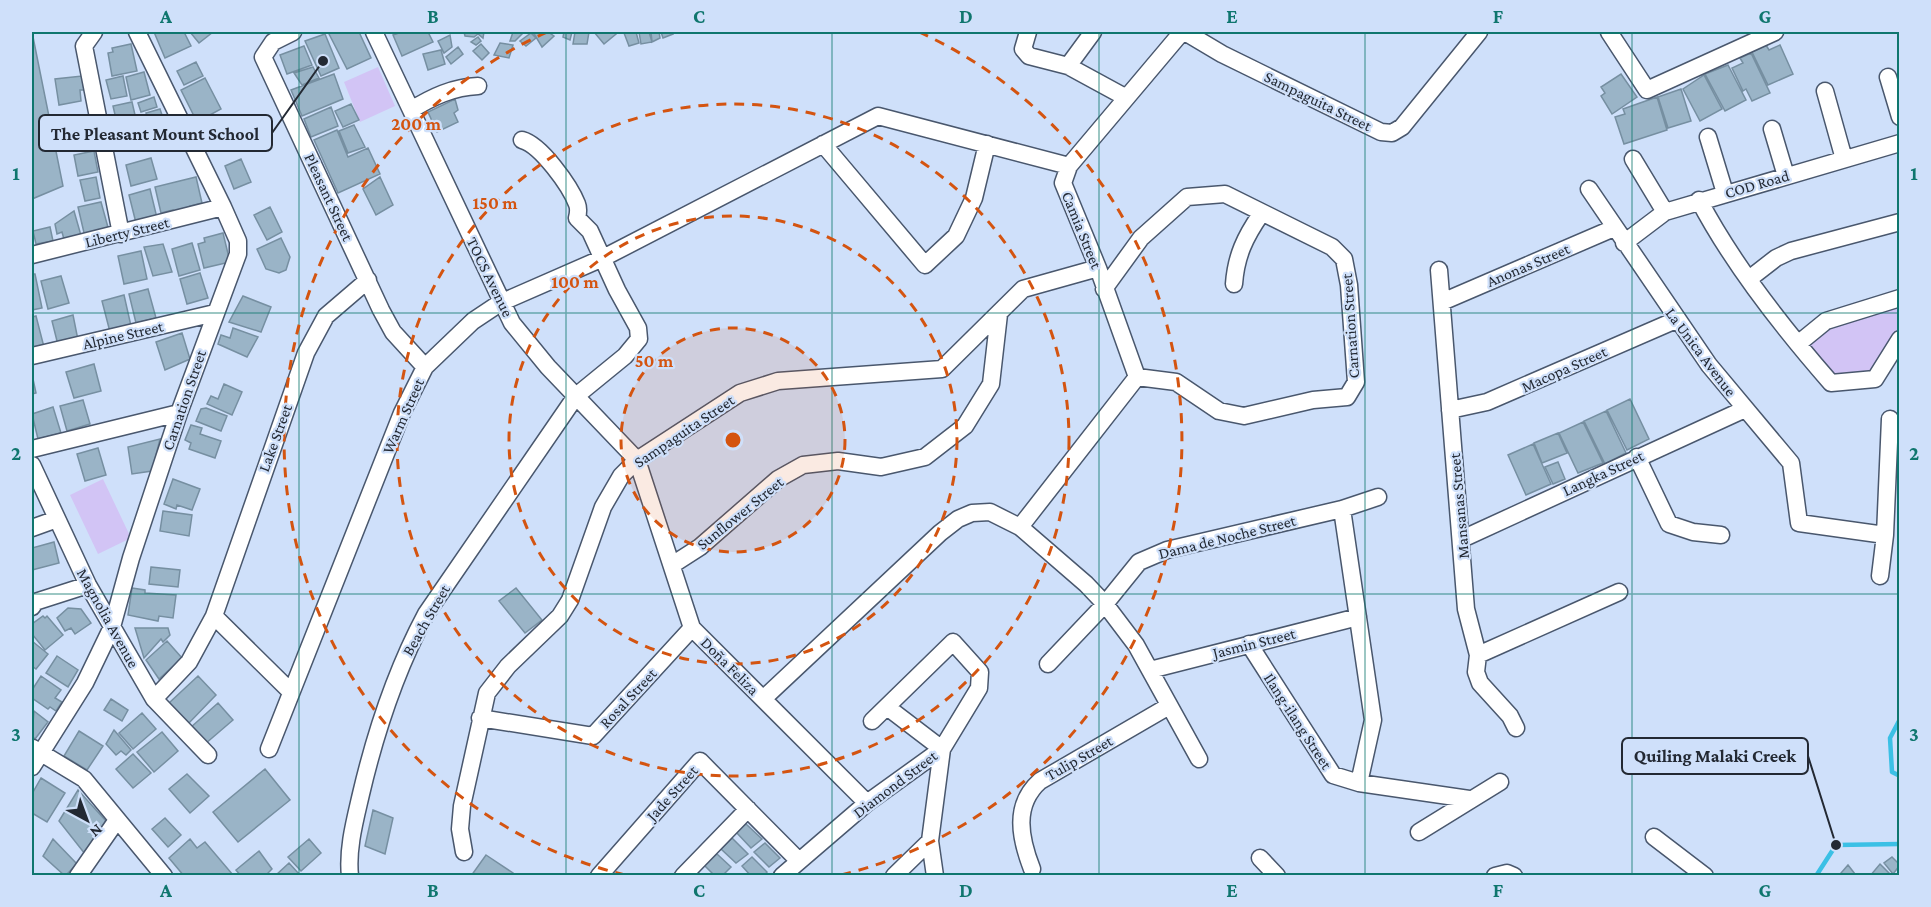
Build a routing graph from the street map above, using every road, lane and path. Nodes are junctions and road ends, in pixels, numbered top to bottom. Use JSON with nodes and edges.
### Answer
{"nodes":[{"id":1,"x":94,"y":32,"type":"edge"},
{"id":2,"x":137,"y":32,"type":"edge"},
{"id":3,"x":293,"y":32,"type":"edge"},
{"id":4,"x":374,"y":32,"type":"edge"},
{"id":5,"x":1028,"y":32,"type":"edge"},
{"id":6,"x":1093,"y":32,"type":"edge"},
{"id":7,"x":1184,"y":32,"type":"edge"},
{"id":8,"x":1479,"y":32,"type":"edge"},
{"id":9,"x":1609,"y":32,"type":"edge"},
{"id":10,"x":1775,"y":32,"type":"edge"},
{"id":11,"x":1068,"y":66,"type":"junction"},
{"id":12,"x":1888,"y":77,"type":"dead end"},
{"id":13,"x":478,"y":86,"type":"dead end"},
{"id":14,"x":1826,"y":91,"type":"dead end"},
{"id":15,"x":1125,"y":97,"type":"junction"},
{"id":16,"x":411,"y":110,"type":"junction"},
{"id":17,"x":1899,"y":117,"type":"edge"},
{"id":18,"x":1772,"y":129,"type":"dead end"},
{"id":19,"x":1708,"y":137,"type":"dead end"},
{"id":20,"x":522,"y":140,"type":"dead end"},
{"id":21,"x":1899,"y":143,"type":"edge"},
{"id":22,"x":823,"y":144,"type":"junction"},
{"id":23,"x":987,"y":144,"type":"junction"},
{"id":24,"x":1633,"y":159,"type":"dead end"},
{"id":25,"x":1845,"y":159,"type":"junction"},
{"id":26,"x":1069,"y":166,"type":"junction"},
{"id":27,"x":1786,"y":176,"type":"junction"},
{"id":28,"x":1589,"y":189,"type":"dead end"},
{"id":29,"x":1725,"y":193,"type":"junction"},
{"id":30,"x":1699,"y":200,"type":"junction"},
{"id":31,"x":223,"y":207,"type":"junction"},
{"id":32,"x":1665,"y":212,"type":"junction"},
{"id":33,"x":1261,"y":214,"type":"junction"},
{"id":34,"x":1899,"y":222,"type":"edge"},
{"id":35,"x":1614,"y":228,"type":"junction"},
{"id":36,"x":121,"y":234,"type":"junction"},
{"id":37,"x":1624,"y":243,"type":"junction"},
{"id":38,"x":32,"y":255,"type":"edge"},
{"id":39,"x":603,"y":258,"type":"junction"},
{"id":40,"x":1098,"y":268,"type":"junction"},
{"id":41,"x":1439,"y":270,"type":"dead end"},
{"id":42,"x":1749,"y":279,"type":"junction"},
{"id":43,"x":368,"y":280,"type":"junction"},
{"id":44,"x":1234,"y":284,"type":"dead end"},
{"id":45,"x":1104,"y":289,"type":"junction"},
{"id":46,"x":1899,"y":298,"type":"edge"},
{"id":47,"x":1442,"y":302,"type":"junction"},
{"id":48,"x":501,"y":303,"type":"junction"},
{"id":49,"x":215,"y":314,"type":"junction"},
{"id":50,"x":999,"y":314,"type":"junction"},
{"id":51,"x":1676,"y":320,"type":"junction"},
{"id":52,"x":1899,"y":339,"type":"edge"},
{"id":53,"x":1799,"y":342,"type":"junction"},
{"id":54,"x":32,"y":356,"type":"edge"},
{"id":55,"x":424,"y":367,"type":"junction"},
{"id":56,"x":1137,"y":377,"type":"junction"},
{"id":57,"x":576,"y":396,"type":"junction"},
{"id":58,"x":1744,"y":409,"type":"junction"},
{"id":59,"x":1450,"y":410,"type":"junction"},
{"id":60,"x":179,"y":413,"type":"junction"},
{"id":61,"x":1890,"y":419,"type":"dead end"},
{"id":62,"x":32,"y":449,"type":"edge"},
{"id":63,"x":1637,"y":457,"type":"junction"},
{"id":64,"x":637,"y":460,"type":"junction"},
{"id":65,"x":32,"y":465,"type":"edge"},
{"id":66,"x":1378,"y":497,"type":"dead end"},
{"id":67,"x":1342,"y":509,"type":"junction"},
{"id":68,"x":57,"y":519,"type":"junction"},
{"id":69,"x":1020,"y":527,"type":"junction"},
{"id":70,"x":32,"y":528,"type":"edge"},
{"id":71,"x":1722,"y":535,"type":"dead end"},
{"id":72,"x":1885,"y":535,"type":"junction"},
{"id":73,"x":1462,"y":539,"type":"junction"},
{"id":74,"x":672,"y":565,"type":"junction"},
{"id":75,"x":1880,"y":576,"type":"dead end"},
{"id":76,"x":88,"y":585,"type":"junction"},
{"id":77,"x":1619,"y":592,"type":"dead end"},
{"id":78,"x":1105,"y":604,"type":"junction"},
{"id":79,"x":32,"y":606,"type":"edge"},
{"id":80,"x":214,"y":616,"type":"junction"},
{"id":81,"x":1358,"y":617,"type":"junction"},
{"id":82,"x":112,"y":627,"type":"junction"},
{"id":83,"x":692,"y":628,"type":"junction"},
{"id":84,"x":1250,"y":644,"type":"junction"},
{"id":85,"x":1479,"y":655,"type":"junction"},
{"id":86,"x":1048,"y":664,"type":"dead end"},
{"id":87,"x":1150,"y":670,"type":"junction"},
{"id":88,"x":291,"y":692,"type":"junction"},
{"id":89,"x":153,"y":699,"type":"junction"},
{"id":90,"x":763,"y":699,"type":"junction"},
{"id":91,"x":1169,"y":706,"type":"junction"},
{"id":92,"x":887,"y":707,"type":"junction"},
{"id":93,"x":480,"y":718,"type":"junction"},
{"id":94,"x":872,"y":720,"type":"dead end"},
{"id":95,"x":1516,"y":728,"type":"dead end"},
{"id":96,"x":269,"y":749,"type":"dead end"},
{"id":97,"x":942,"y":749,"type":"junction"},
{"id":98,"x":208,"y":755,"type":"dead end"},
{"id":99,"x":35,"y":756,"type":"edge"},
{"id":100,"x":1199,"y":759,"type":"dead end"},
{"id":101,"x":1500,"y":782,"type":"dead end"},
{"id":102,"x":1359,"y":783,"type":"junction"},
{"id":103,"x":1469,"y":799,"type":"junction"},
{"id":104,"x":867,"y":803,"type":"junction"},
{"id":105,"x":748,"y":809,"type":"junction"},
{"id":106,"x":117,"y":820,"type":"junction"},
{"id":107,"x":1419,"y":832,"type":"dead end"},
{"id":108,"x":1654,"y":837,"type":"dead end"},
{"id":109,"x":930,"y":841,"type":"junction"},
{"id":110,"x":464,"y":852,"type":"dead end"},
{"id":111,"x":1260,"y":858,"type":"dead end"},
{"id":112,"x":798,"y":860,"type":"junction"},
{"id":113,"x":1032,"y":869,"type":"dead end"},
{"id":114,"x":78,"y":876,"type":"edge"},
{"id":115,"x":164,"y":876,"type":"edge"},
{"id":116,"x":350,"y":876,"type":"edge"},
{"id":117,"x":598,"y":876,"type":"edge"},
{"id":118,"x":683,"y":876,"type":"edge"},
{"id":119,"x":782,"y":876,"type":"edge"},
{"id":120,"x":894,"y":876,"type":"edge"},
{"id":121,"x":934,"y":876,"type":"edge"},
{"id":122,"x":1277,"y":876,"type":"edge"},
{"id":123,"x":1705,"y":876,"type":"edge"}],
"edges":[{"from":1,"to":36,"type":"street"},
{"from":2,"to":31,"type":"street","name":"Carnation Street"},
{"from":3,"to":43,"type":"street","name":"Pleasant Street"},
{"from":4,"to":16,"type":"street","name":"TOCS Avenue"},
{"from":5,"to":11,"type":"street"},
{"from":6,"to":11,"type":"street"},
{"from":7,"to":8,"type":"street","name":"Sampaguita Street"},
{"from":7,"to":15,"type":"street","name":"Camia Street"},
{"from":9,"to":10,"type":"street"},
{"from":11,"to":15,"type":"street"},
{"from":12,"to":17,"type":"street"},
{"from":13,"to":16,"type":"street"},
{"from":14,"to":25,"type":"street"},
{"from":15,"to":26,"type":"street","name":"Camia Street"},
{"from":16,"to":48,"type":"street","name":"TOCS Avenue"},
{"from":18,"to":27,"type":"street"},
{"from":19,"to":29,"type":"street"},
{"from":20,"to":39,"type":"street"},
{"from":21,"to":25,"type":"street","name":"COD Road"},
{"from":22,"to":23,"type":"street","name":"Warm Street"},
{"from":22,"to":23,"type":"street"},
{"from":22,"to":39,"type":"street","name":"Warm Street"},
{"from":23,"to":26,"type":"street","name":"Warm Street"},
{"from":24,"to":32,"type":"street"},
{"from":25,"to":27,"type":"street","name":"COD Road"},
{"from":26,"to":40,"type":"street","name":"Camia Street"},
{"from":27,"to":29,"type":"street","name":"COD Road"},
{"from":28,"to":35,"type":"street","name":"La Unica Avenue"},
{"from":29,"to":30,"type":"street","name":"COD Road"},
{"from":30,"to":32,"type":"street","name":"COD Road"},
{"from":30,"to":42,"type":"street"},
{"from":31,"to":36,"type":"street","name":"Liberty Street"},
{"from":31,"to":49,"type":"street","name":"Carnation Street"},
{"from":32,"to":37,"type":"street","name":"COD Road"},
{"from":33,"to":44,"type":"street"},
{"from":33,"to":45,"type":"street","name":"Carnation Street"},
{"from":33,"to":56,"type":"street","name":"Carnation Street"},
{"from":34,"to":42,"type":"street"},
{"from":35,"to":37,"type":"street","name":"La Unica Avenue"},
{"from":35,"to":47,"type":"street","name":"Anonas Street"},
{"from":36,"to":38,"type":"street","name":"Liberty Street"},
{"from":37,"to":51,"type":"street","name":"La Unica Avenue"},
{"from":39,"to":48,"type":"street","name":"Warm Street"},
{"from":39,"to":57,"type":"street","name":"Beach Street"},
{"from":40,"to":45,"type":"street","name":"Camia Street"},
{"from":40,"to":50,"type":"street","name":"Sampaguita Street"},
{"from":41,"to":47,"type":"street","name":"Mansanas Street"},
{"from":42,"to":53,"type":"street"},
{"from":43,"to":55,"type":"street","name":"Pleasant Street"},
{"from":43,"to":80,"type":"street","name":"Lake Street"},
{"from":45,"to":56,"type":"street","name":"Camia Street"},
{"from":46,"to":53,"type":"street"},
{"from":47,"to":59,"type":"street","name":"Mansanas Street"},
{"from":48,"to":55,"type":"street","name":"Warm Street"},
{"from":48,"to":57,"type":"street","name":"TOCS Avenue"},
{"from":49,"to":54,"type":"street","name":"Alpine Street"},
{"from":49,"to":60,"type":"street","name":"Carnation Street"},
{"from":50,"to":64,"type":"street","name":"Sampaguita Street"},
{"from":50,"to":74,"type":"street","name":"Sunflower Street"},
{"from":51,"to":58,"type":"street","name":"La Unica Avenue"},
{"from":51,"to":59,"type":"street","name":"Macopa Street"},
{"from":52,"to":53,"type":"street"},
{"from":55,"to":88,"type":"street","name":"Warm Street"},
{"from":56,"to":69,"type":"street"},
{"from":57,"to":64,"type":"street","name":"TOCS Avenue"},
{"from":57,"to":116,"type":"street","name":"Beach Street"},
{"from":58,"to":63,"type":"street","name":"Langka Street"},
{"from":58,"to":72,"type":"street","name":"La Unica Avenue"},
{"from":59,"to":73,"type":"street","name":"Mansanas Street"},
{"from":60,"to":62,"type":"street"},
{"from":60,"to":82,"type":"street","name":"Carnation Street"},
{"from":61,"to":72,"type":"street"},
{"from":63,"to":71,"type":"street"},
{"from":63,"to":73,"type":"street","name":"Langka Street"},
{"from":64,"to":74,"type":"street","name":"Doña Feliza"},
{"from":64,"to":93,"type":"street","name":"Sampaguita Street"},
{"from":65,"to":68,"type":"street","name":"Magnolia Avenue"},
{"from":66,"to":67,"type":"street","name":"Dama de Noche Street"},
{"from":67,"to":78,"type":"street","name":"Dama de Noche Street"},
{"from":67,"to":81,"type":"street"},
{"from":68,"to":70,"type":"street"},
{"from":68,"to":76,"type":"street","name":"Magnolia Avenue"},
{"from":69,"to":78,"type":"street"},
{"from":69,"to":90,"type":"street"},
{"from":72,"to":75,"type":"street"},
{"from":73,"to":85,"type":"street","name":"Mansanas Street"},
{"from":74,"to":83,"type":"street","name":"Doña Feliza"},
{"from":76,"to":79,"type":"street"},
{"from":76,"to":82,"type":"street","name":"Magnolia Avenue"},
{"from":77,"to":85,"type":"street"},
{"from":78,"to":86,"type":"street","name":"Dama de Noche Street"},
{"from":78,"to":87,"type":"street"},
{"from":80,"to":88,"type":"street"},
{"from":80,"to":89,"type":"street","name":"Lake Street"},
{"from":81,"to":84,"type":"street","name":"Jasmin Street"},
{"from":81,"to":102,"type":"street"},
{"from":82,"to":89,"type":"street","name":"Magnolia Avenue"},
{"from":82,"to":99,"type":"street","name":"Carnation Street"},
{"from":83,"to":90,"type":"street","name":"Doña Feliza"},
{"from":83,"to":93,"type":"street","name":"Rosal Street"},
{"from":84,"to":87,"type":"street","name":"Jasmin Street"},
{"from":84,"to":102,"type":"street","name":"Ilang-ilang Street"},
{"from":85,"to":95,"type":"street","name":"Mansanas Street"},
{"from":87,"to":91,"type":"street"},
{"from":88,"to":96,"type":"street","name":"Warm Street"},
{"from":89,"to":98,"type":"street","name":"Magnolia Avenue"},
{"from":90,"to":104,"type":"street","name":"Doña Feliza"},
{"from":91,"to":100,"type":"street"},
{"from":91,"to":113,"type":"street","name":"Tulip Street"},
{"from":92,"to":94,"type":"street"},
{"from":92,"to":97,"type":"street"},
{"from":92,"to":97,"type":"street","name":"Diamond Street"},
{"from":93,"to":110,"type":"street","name":"Sampaguita Street"},
{"from":97,"to":104,"type":"street","name":"Diamond Street"},
{"from":97,"to":109,"type":"street"},
{"from":99,"to":106,"type":"street"},
{"from":101,"to":103,"type":"street"},
{"from":102,"to":103,"type":"street","name":"Ilang-ilang Street"},
{"from":103,"to":107,"type":"street"},
{"from":104,"to":112,"type":"street","name":"Diamond Street"},
{"from":105,"to":112,"type":"street","name":"Jade Street"},
{"from":105,"to":117,"type":"street","name":"Jade Street"},
{"from":105,"to":118,"type":"street"},
{"from":106,"to":114,"type":"street"},
{"from":106,"to":115,"type":"street"},
{"from":108,"to":123,"type":"street"},
{"from":109,"to":120,"type":"street"},
{"from":109,"to":121,"type":"street"},
{"from":111,"to":122,"type":"street"},
{"from":112,"to":119,"type":"street","name":"Diamond Street"}]}
